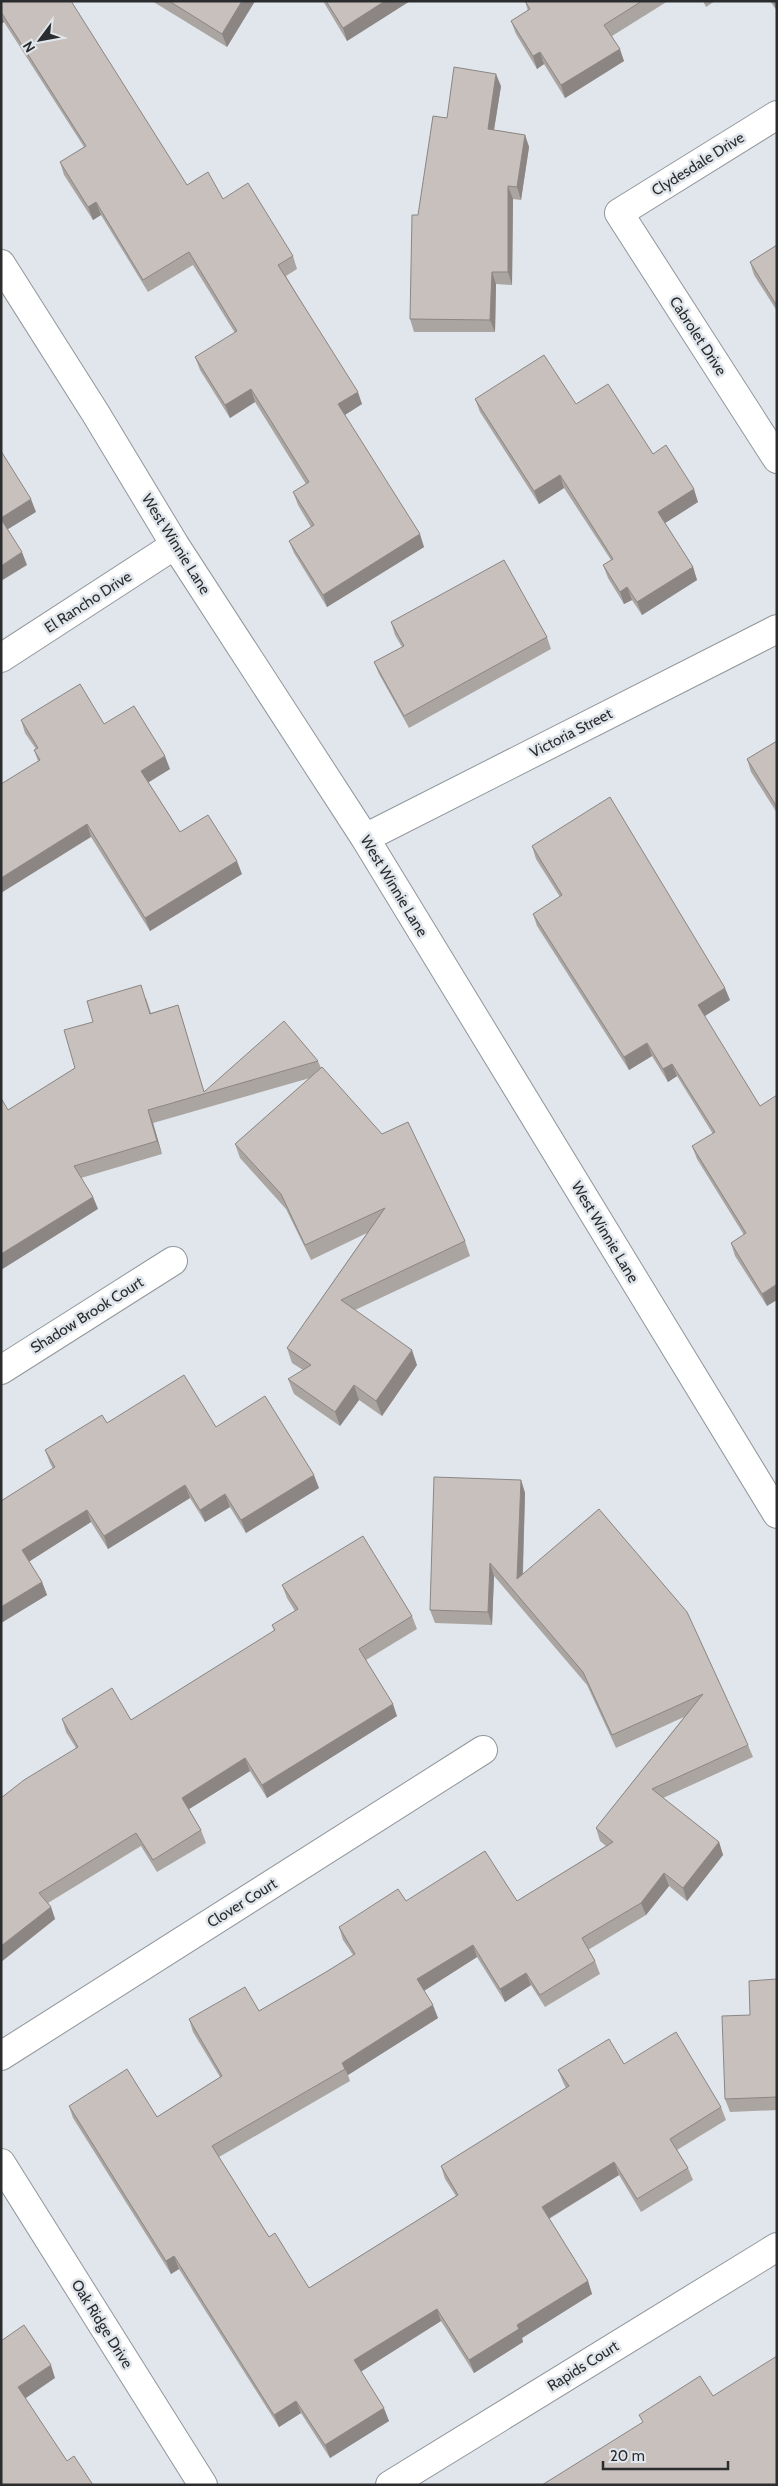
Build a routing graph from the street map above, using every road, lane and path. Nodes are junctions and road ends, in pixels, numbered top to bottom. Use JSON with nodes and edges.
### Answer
{"nodes":[{"id":1,"x":777,"y":115,"type":"edge"},
{"id":2,"x":620,"y":213,"type":"joint"},
{"id":3,"x":1,"y":264,"type":"edge"},
{"id":4,"x":777,"y":459,"type":"edge"},
{"id":5,"x":175,"y":544,"type":"junction"},
{"id":6,"x":777,"y":629,"type":"edge"},
{"id":7,"x":1,"y":658,"type":"edge"},
{"id":8,"x":364,"y":838,"type":"junction"},
{"id":9,"x":173,"y":1261,"type":"dead end"},
{"id":10,"x":1,"y":1370,"type":"edge"},
{"id":11,"x":777,"y":1514,"type":"edge"},
{"id":12,"x":483,"y":1750,"type":"dead end"},
{"id":13,"x":1,"y":2056,"type":"edge"},
{"id":14,"x":1,"y":2163,"type":"edge"},
{"id":15,"x":777,"y":2247,"type":"edge"},
{"id":16,"x":203,"y":2485,"type":"edge"},
{"id":17,"x":390,"y":2485,"type":"edge"}],
"edges":[{"from":1,"to":2,"type":"street","name":"Clydesdale Drive"},
{"from":2,"to":4,"type":"street","name":"Cabrolet Drive"},
{"from":3,"to":5,"type":"street","name":"West Winnie Lane"},
{"from":5,"to":7,"type":"street","name":"El Rancho Drive"},
{"from":5,"to":8,"type":"street","name":"West Winnie Lane"},
{"from":6,"to":8,"type":"street","name":"Victoria Street"},
{"from":8,"to":11,"type":"street","name":"West Winnie Lane"},
{"from":9,"to":10,"type":"street","name":"Shadow Brook Court"},
{"from":12,"to":13,"type":"street","name":"Clover Court"},
{"from":14,"to":16,"type":"street","name":"Oak Ridge Drive"},
{"from":15,"to":17,"type":"street","name":"Rapids Court"}]}
